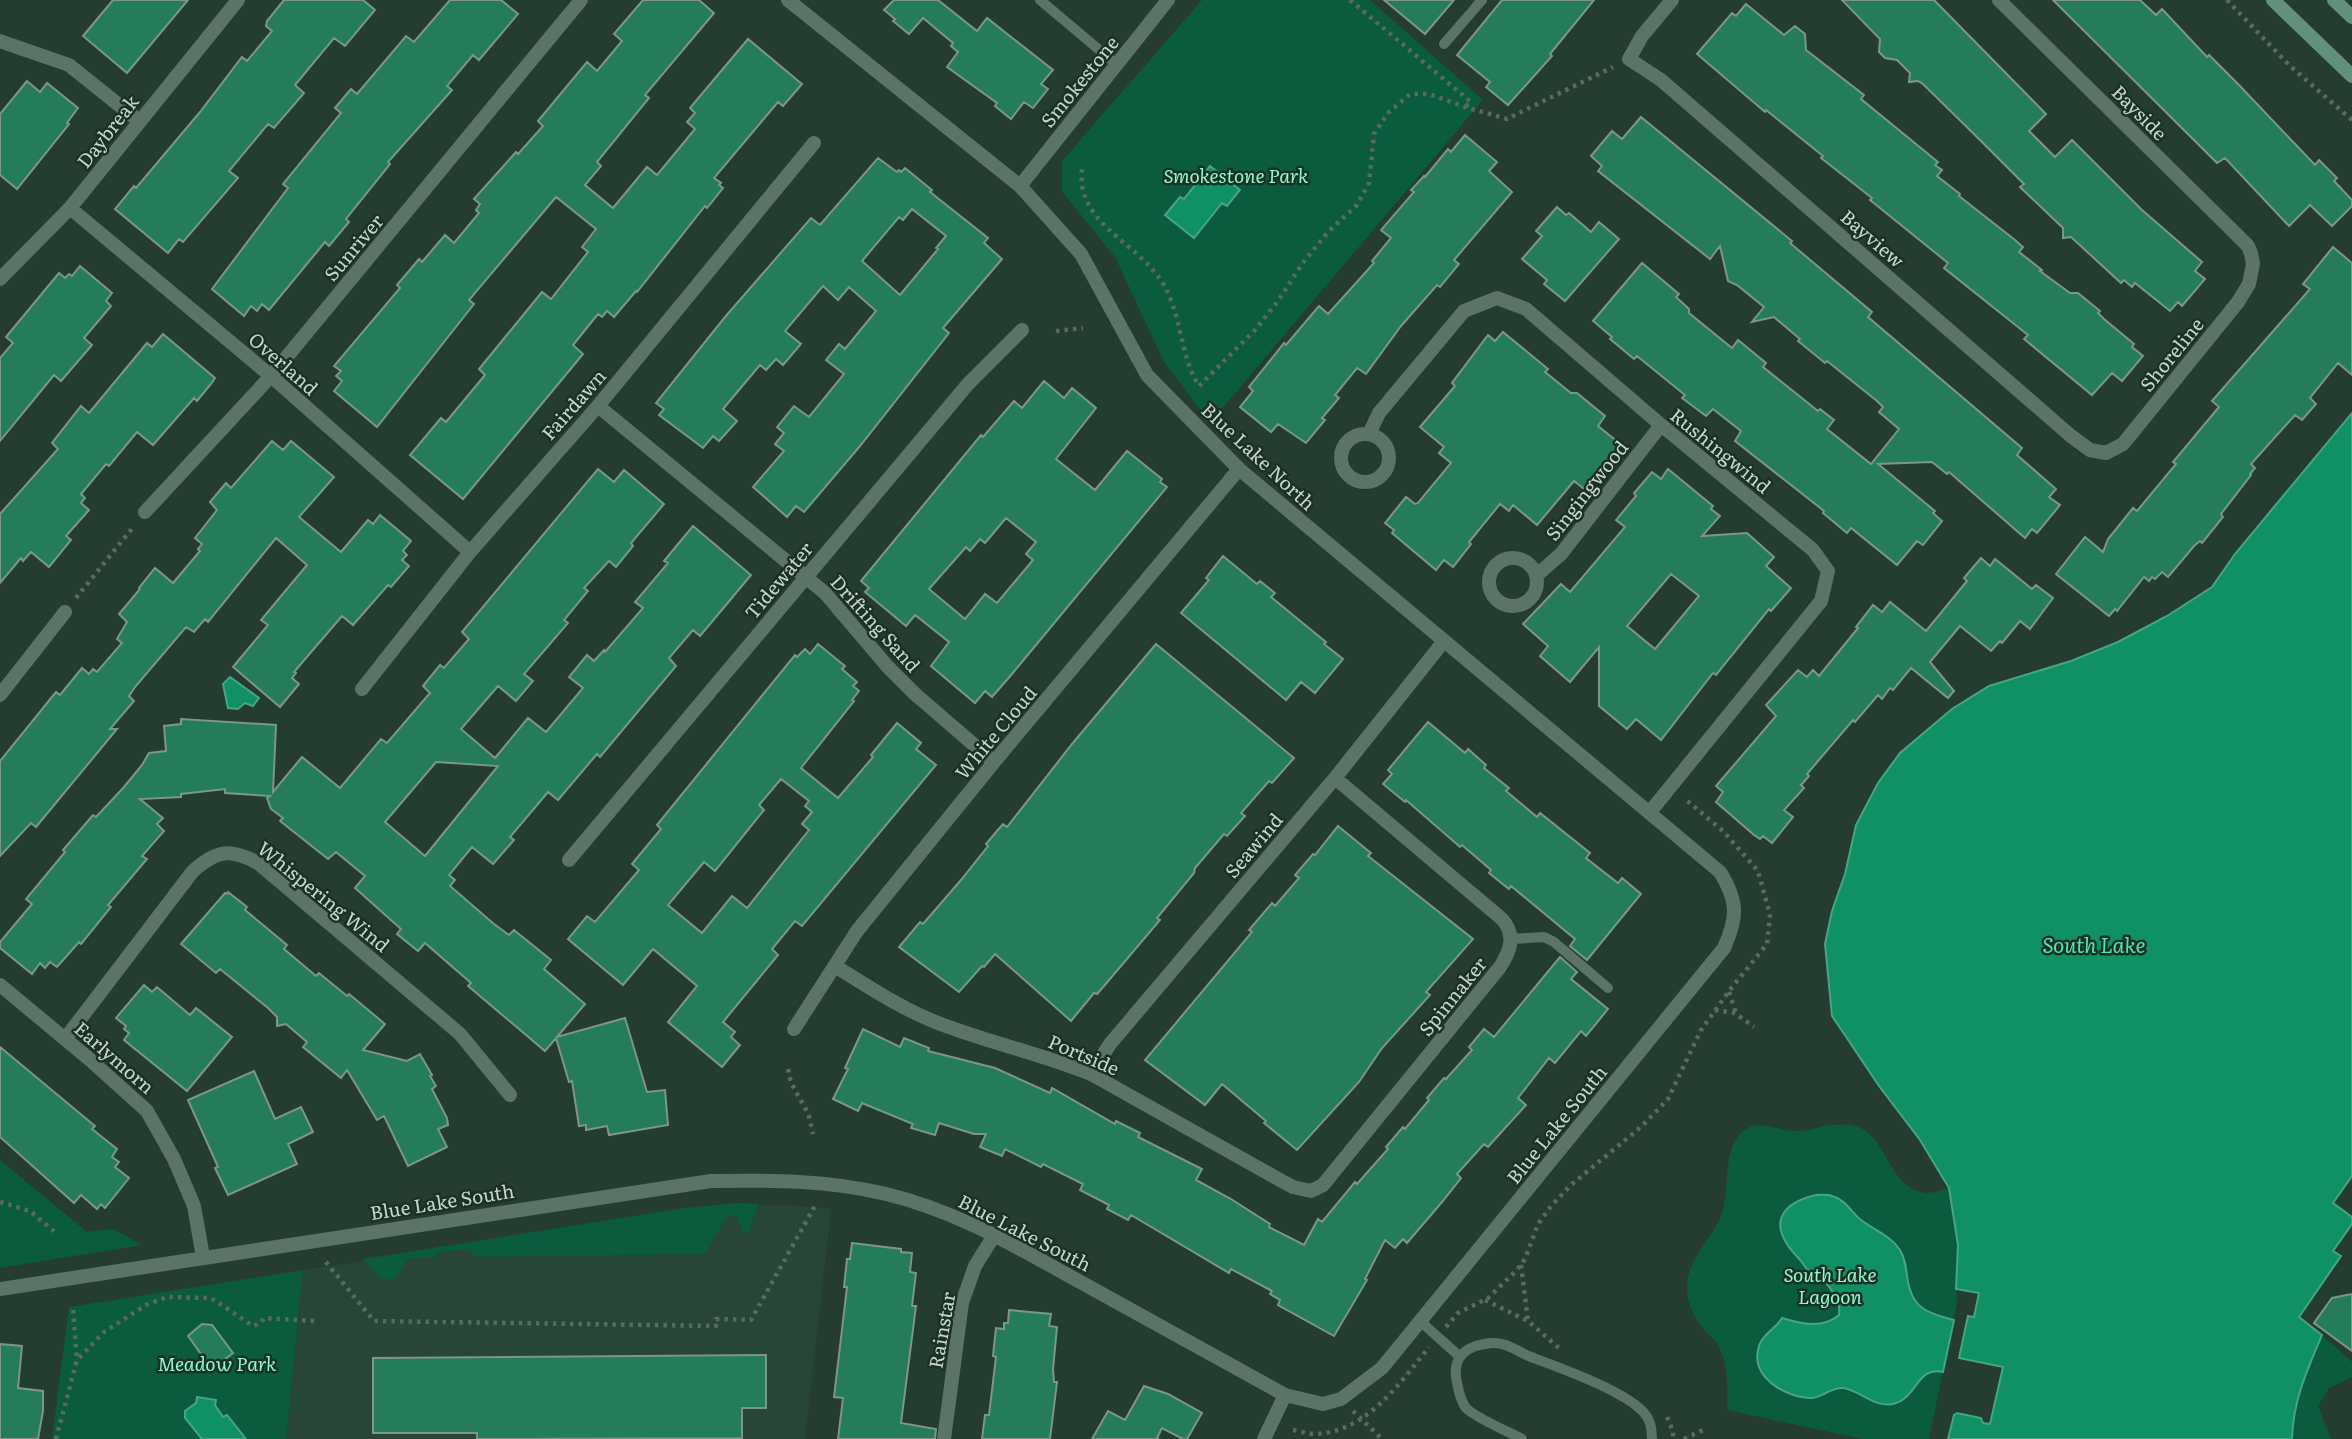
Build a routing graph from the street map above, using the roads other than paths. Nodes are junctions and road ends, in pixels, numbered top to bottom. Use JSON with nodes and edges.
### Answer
{"nodes":[{"id":1,"x":238,"y":0,"type":"edge"},
{"id":2,"x":581,"y":0,"type":"edge"},
{"id":3,"x":788,"y":0,"type":"edge"},
{"id":4,"x":1040,"y":0,"type":"edge"},
{"id":5,"x":1168,"y":0,"type":"edge"},
{"id":6,"x":1482,"y":0,"type":"edge"},
{"id":7,"x":1672,"y":0,"type":"edge"},
{"id":8,"x":2000,"y":0,"type":"edge"},
{"id":9,"x":2273,"y":0,"type":"edge"},
{"id":10,"x":2334,"y":0,"type":"edge"},
{"id":11,"x":2352,"y":17,"type":"edge"},
{"id":12,"x":0,"y":41,"type":"edge"},
{"id":13,"x":1444,"y":44,"type":"dead end"},
{"id":14,"x":1116,"y":64,"type":"junction"},
{"id":15,"x":2352,"y":76,"type":"edge"},
{"id":16,"x":139,"y":121,"type":"junction"},
{"id":17,"x":814,"y":143,"type":"dead end"},
{"id":18,"x":1020,"y":186,"type":"junction"},
{"id":19,"x":70,"y":208,"type":"junction"},
{"id":20,"x":2251,"y":253,"type":"joint"},
{"id":21,"x":0,"y":279,"type":"edge"},
{"id":22,"x":1022,"y":330,"type":"dead end"},
{"id":23,"x":271,"y":376,"type":"junction"},
{"id":24,"x":597,"y":406,"type":"junction"},
{"id":25,"x":1661,"y":425,"type":"junction"},
{"id":26,"x":1369,"y":434,"type":"dead end"},
{"id":27,"x":2090,"y":450,"type":"joint"},
{"id":28,"x":1239,"y":469,"type":"junction"},
{"id":29,"x":145,"y":512,"type":"road end"},
{"id":30,"x":470,"y":552,"type":"junction"},
{"id":31,"x":1537,"y":575,"type":"dead end"},
{"id":32,"x":806,"y":577,"type":"junction"},
{"id":33,"x":65,"y":612,"type":"road end"},
{"id":34,"x":1444,"y":641,"type":"junction"},
{"id":35,"x":362,"y":689,"type":"dead end"},
{"id":36,"x":0,"y":695,"type":"edge"},
{"id":37,"x":994,"y":762,"type":"junction"},
{"id":38,"x":1335,"y":778,"type":"junction"},
{"id":39,"x":1650,"y":812,"type":"junction"},
{"id":40,"x":569,"y":860,"type":"dead end"},
{"id":41,"x":1735,"y":911,"type":"joint"},
{"id":42,"x":1511,"y":939,"type":"junction"},
{"id":43,"x":835,"y":966,"type":"junction"},
{"id":44,"x":0,"y":985,"type":"edge"},
{"id":45,"x":1608,"y":988,"type":"dead end"},
{"id":46,"x":794,"y":1029,"type":"dead end"},
{"id":47,"x":65,"y":1039,"type":"junction"},
{"id":48,"x":1091,"y":1074,"type":"junction"},
{"id":49,"x":510,"y":1095,"type":"dead end"},
{"id":50,"x":1311,"y":1191,"type":"joint"},
{"id":51,"x":995,"y":1234,"type":"junction"},
{"id":52,"x":203,"y":1257,"type":"junction"},
{"id":53,"x":0,"y":1289,"type":"edge"},
{"id":54,"x":1420,"y":1321,"type":"junction"},
{"id":55,"x":1459,"y":1356,"type":"junction"},
{"id":56,"x":1285,"y":1395,"type":"junction"},
{"id":57,"x":944,"y":1439,"type":"edge"},
{"id":58,"x":1264,"y":1439,"type":"edge"},
{"id":59,"x":1521,"y":1439,"type":"edge"},
{"id":60,"x":1652,"y":1439,"type":"edge"}],
"edges":[{"from":1,"to":16,"type":"street","name":"Daybreak"},
{"from":2,"to":23,"type":"street","name":"Sunriver"},
{"from":3,"to":18,"type":"street","name":"Blue Lake North"},
{"from":4,"to":14,"type":"lane"},
{"from":5,"to":14,"type":"street","name":"Smokestone"},
{"from":6,"to":13,"type":"lane"},
{"from":7,"to":27,"type":"street","name":"Bayview"},
{"from":8,"to":20,"type":"street","name":"Bayside"},
{"from":9,"to":15,"type":"main road"},
{"from":10,"to":11,"type":"main road"},
{"from":12,"to":16,"type":"street"},
{"from":14,"to":18,"type":"street","name":"Smokestone"},
{"from":16,"to":19,"type":"street","name":"Daybreak"},
{"from":17,"to":24,"type":"street","name":"Fairdawn"},
{"from":18,"to":28,"type":"street","name":"Blue Lake North"},
{"from":19,"to":21,"type":"street","name":"Daybreak"},
{"from":19,"to":23,"type":"street","name":"Overland"},
{"from":20,"to":27,"type":"street","name":"Shoreline"},
{"from":22,"to":32,"type":"street","name":"Tidewater"},
{"from":23,"to":29,"type":"street","name":"Sunriver"},
{"from":23,"to":30,"type":"street","name":"Overland"},
{"from":24,"to":30,"type":"street","name":"Fairdawn"},
{"from":24,"to":32,"type":"street","name":"Drifting Sand"},
{"from":25,"to":26,"type":"street","name":"Rushingwind"},
{"from":25,"to":31,"type":"street","name":"Singingwood"},
{"from":25,"to":39,"type":"street","name":"Rushingwind"},
{"from":28,"to":34,"type":"street","name":"Blue Lake North"},
{"from":28,"to":37,"type":"street","name":"White Cloud"},
{"from":30,"to":35,"type":"street","name":"Fairdawn"},
{"from":32,"to":37,"type":"street","name":"Drifting Sand"},
{"from":32,"to":40,"type":"street","name":"Tidewater"},
{"from":33,"to":36,"type":"street"},
{"from":34,"to":38,"type":"street","name":"Seawind"},
{"from":34,"to":39,"type":"street","name":"Blue Lake North"},
{"from":37,"to":43,"type":"street","name":"White Cloud"},
{"from":38,"to":42,"type":"street"},
{"from":38,"to":48,"type":"street","name":"Seawind"},
{"from":39,"to":41,"type":"street","name":"Blue Lake North"},
{"from":41,"to":54,"type":"street","name":"Blue Lake South"},
{"from":42,"to":45,"type":"lane"},
{"from":42,"to":50,"type":"street","name":"Spinnaker"},
{"from":43,"to":46,"type":"street","name":"White Cloud"},
{"from":43,"to":48,"type":"street","name":"Portside"},
{"from":44,"to":47,"type":"street","name":"Earlymorn"},
{"from":47,"to":49,"type":"street","name":"Whispering Wind"},
{"from":47,"to":52,"type":"street","name":"Earlymorn"},
{"from":48,"to":50,"type":"street","name":"Portside"},
{"from":51,"to":52,"type":"street","name":"Blue Lake South"},
{"from":51,"to":56,"type":"street","name":"Blue Lake South"},
{"from":51,"to":57,"type":"street","name":"Rainstar"},
{"from":52,"to":53,"type":"street","name":"Blue Lake South"},
{"from":54,"to":55,"type":"lane"},
{"from":54,"to":56,"type":"street","name":"Blue Lake South"},
{"from":55,"to":59,"type":"lane"},
{"from":55,"to":60,"type":"lane"},
{"from":56,"to":58,"type":"street"}]}
